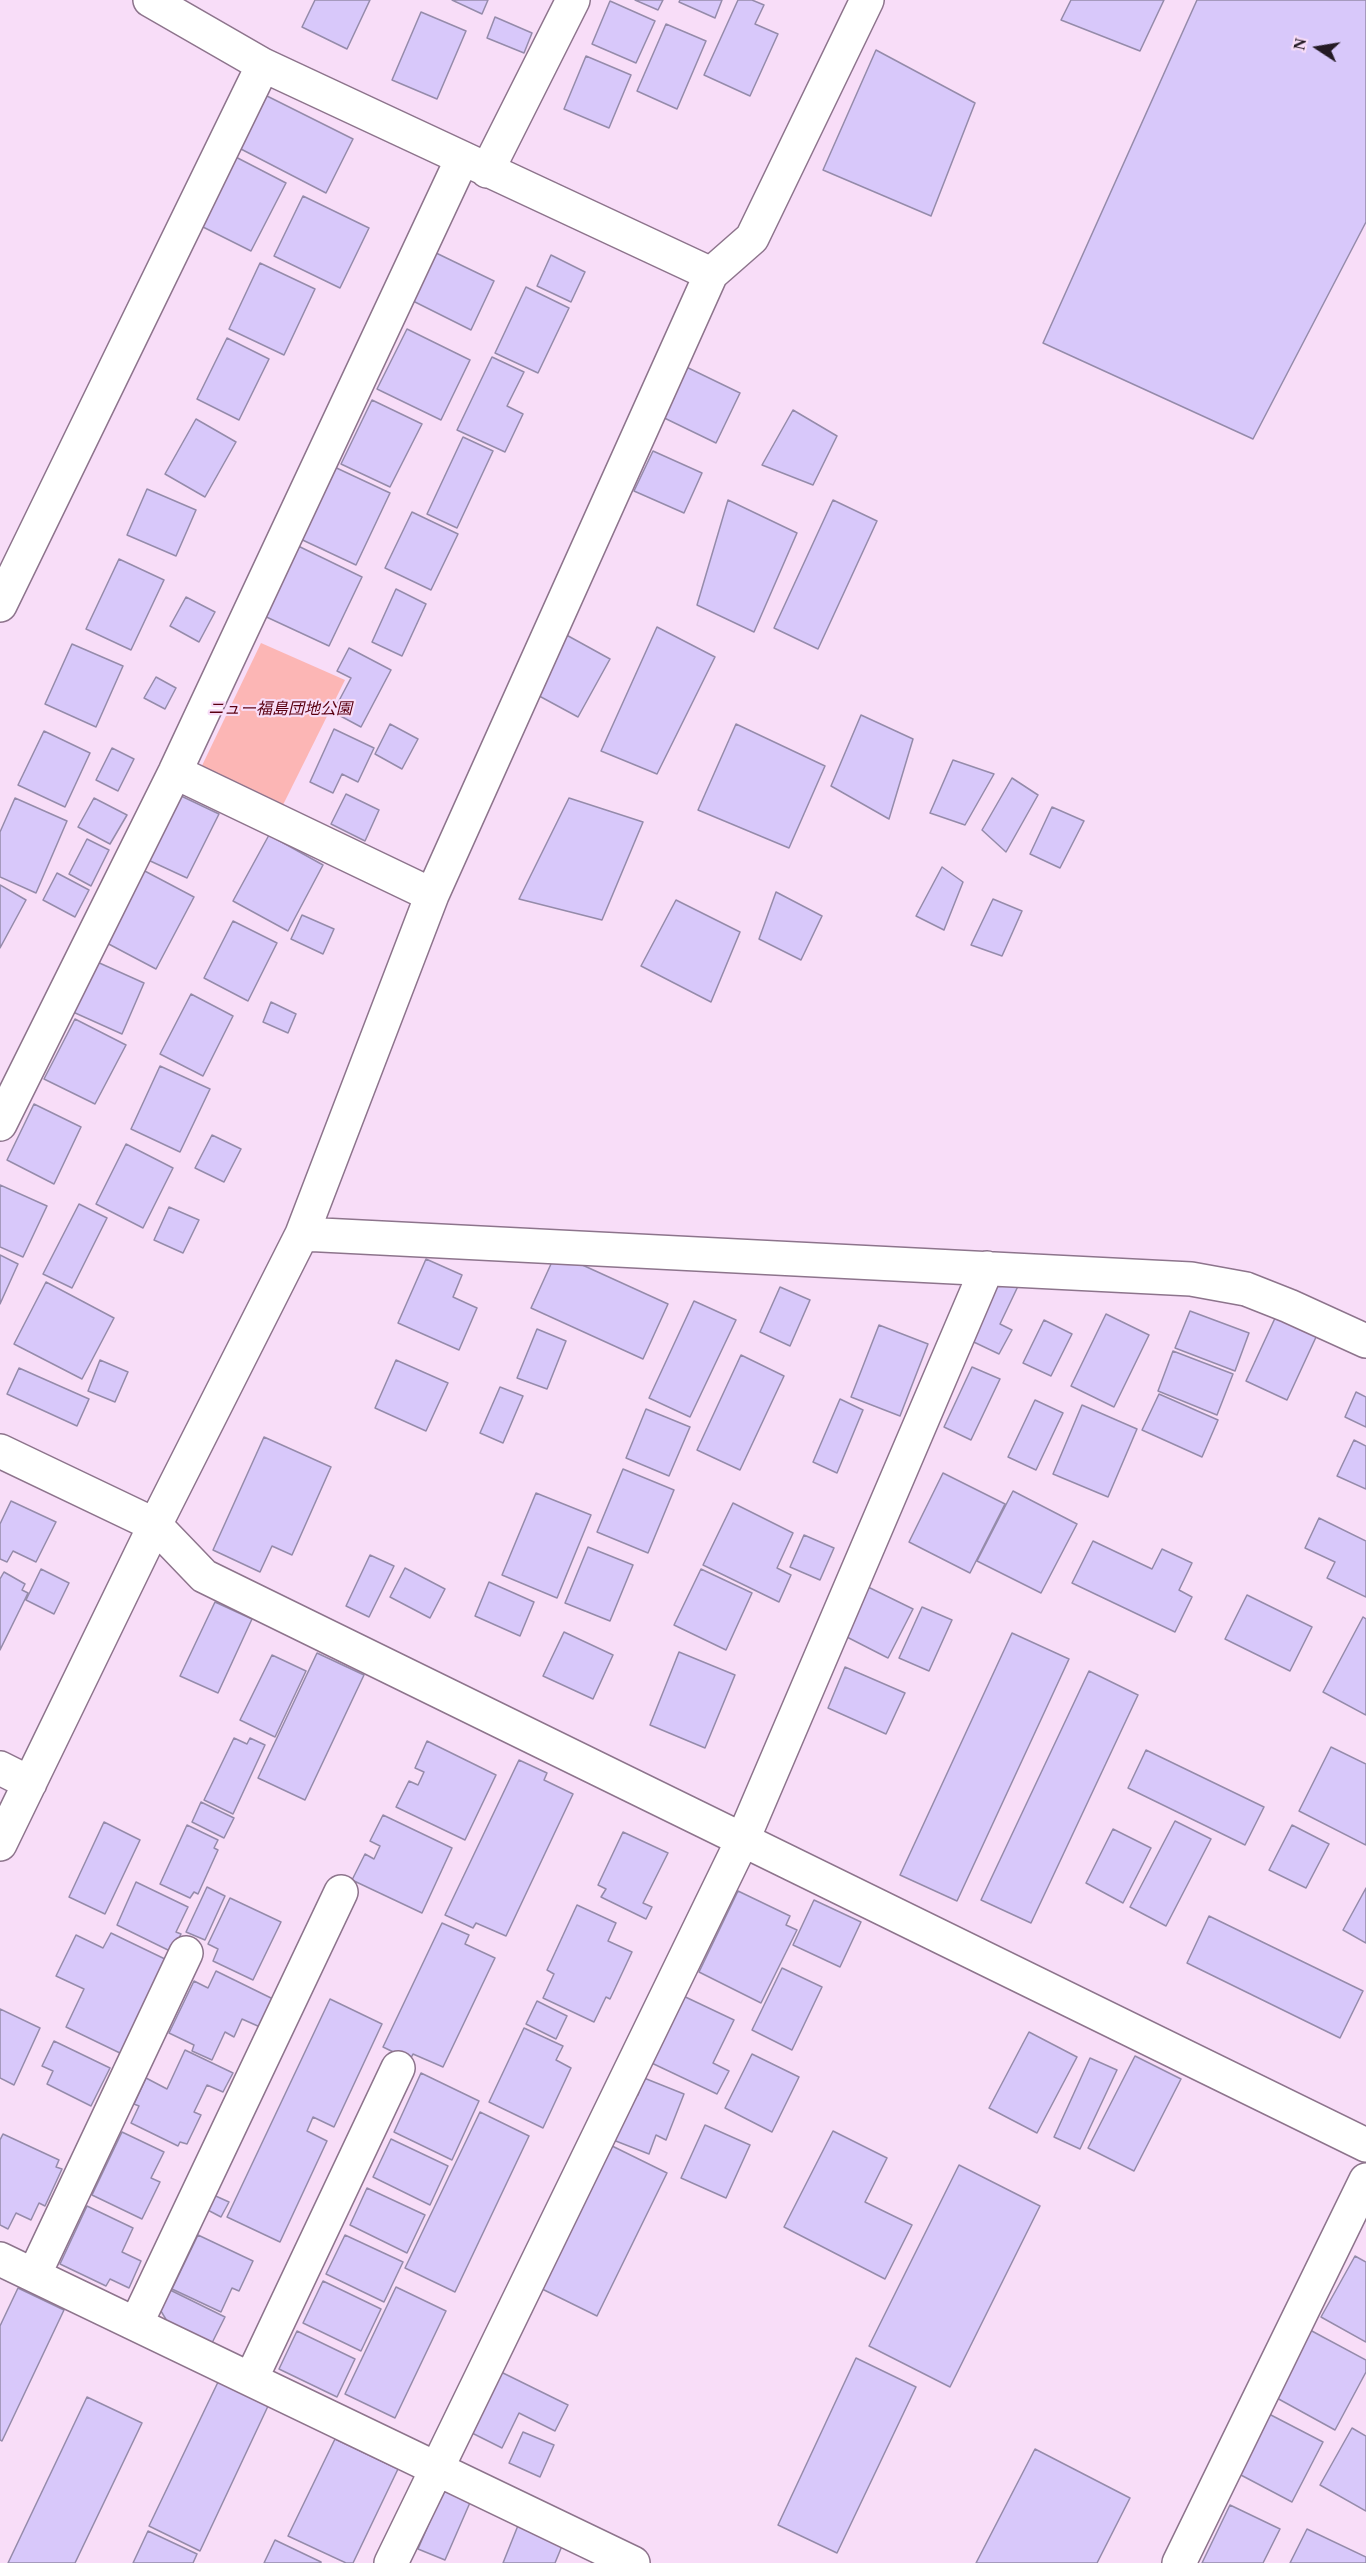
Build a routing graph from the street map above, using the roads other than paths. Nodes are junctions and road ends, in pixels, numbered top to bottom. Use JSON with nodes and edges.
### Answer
{"nodes":[{"id":1,"x":150,"y":0,"type":"edge"},
{"id":2,"x":573,"y":0,"type":"edge"},
{"id":3,"x":867,"y":0,"type":"edge"},
{"id":4,"x":263,"y":65,"type":"junction"},
{"id":5,"x":475,"y":165,"type":"junction"},
{"id":6,"x":711,"y":274,"type":"junction"},
{"id":7,"x":0,"y":605,"type":"edge"},
{"id":8,"x":175,"y":772,"type":"junction"},
{"id":9,"x":432,"y":895,"type":"junction"},
{"id":10,"x":0,"y":1124,"type":"edge"},
{"id":11,"x":302,"y":1234,"type":"junction"},
{"id":12,"x":987,"y":1268,"type":"junction"},
{"id":13,"x":1366,"y":1341,"type":"edge"},
{"id":14,"x":0,"y":1451,"type":"edge"},
{"id":15,"x":155,"y":1525,"type":"junction"},
{"id":16,"x":0,"y":1768,"type":"edge"},
{"id":17,"x":30,"y":1782,"type":"junction"},
{"id":18,"x":743,"y":1839,"type":"junction"},
{"id":19,"x":0,"y":1844,"type":"edge"},
{"id":20,"x":341,"y":1892,"type":"dead end"},
{"id":21,"x":186,"y":1953,"type":"dead end"},
{"id":22,"x":398,"y":2068,"type":"dead end"},
{"id":23,"x":1366,"y":2145,"type":"edge"},
{"id":24,"x":1366,"y":2180,"type":"edge"},
{"id":25,"x":0,"y":2259,"type":"edge"},
{"id":26,"x":34,"y":2275,"type":"junction"},
{"id":27,"x":136,"y":2324,"type":"junction"},
{"id":28,"x":250,"y":2379,"type":"junction"},
{"id":29,"x":436,"y":2468,"type":"junction"},
{"id":30,"x":391,"y":2563,"type":"edge"},
{"id":31,"x":633,"y":2563,"type":"edge"},
{"id":32,"x":1179,"y":2563,"type":"edge"}],
"edges":[{"from":1,"to":4,"type":"street"},
{"from":2,"to":5,"type":"street"},
{"from":3,"to":6,"type":"street"},
{"from":4,"to":5,"type":"street"},
{"from":4,"to":7,"type":"street"},
{"from":5,"to":6,"type":"street"},
{"from":5,"to":8,"type":"street"},
{"from":6,"to":9,"type":"street"},
{"from":8,"to":9,"type":"street"},
{"from":8,"to":10,"type":"street"},
{"from":9,"to":11,"type":"street"},
{"from":11,"to":12,"type":"street"},
{"from":11,"to":15,"type":"street"},
{"from":12,"to":13,"type":"street"},
{"from":12,"to":18,"type":"street"},
{"from":14,"to":15,"type":"street"},
{"from":15,"to":17,"type":"street"},
{"from":15,"to":18,"type":"street"},
{"from":16,"to":17,"type":"street"},
{"from":17,"to":19,"type":"street"},
{"from":18,"to":23,"type":"street"},
{"from":18,"to":29,"type":"street"},
{"from":20,"to":27,"type":"street"},
{"from":21,"to":26,"type":"street"},
{"from":22,"to":28,"type":"street"},
{"from":24,"to":32,"type":"street"},
{"from":25,"to":26,"type":"street"},
{"from":26,"to":27,"type":"street"},
{"from":27,"to":28,"type":"street"},
{"from":28,"to":29,"type":"street"},
{"from":29,"to":30,"type":"street"},
{"from":29,"to":31,"type":"street"}]}
